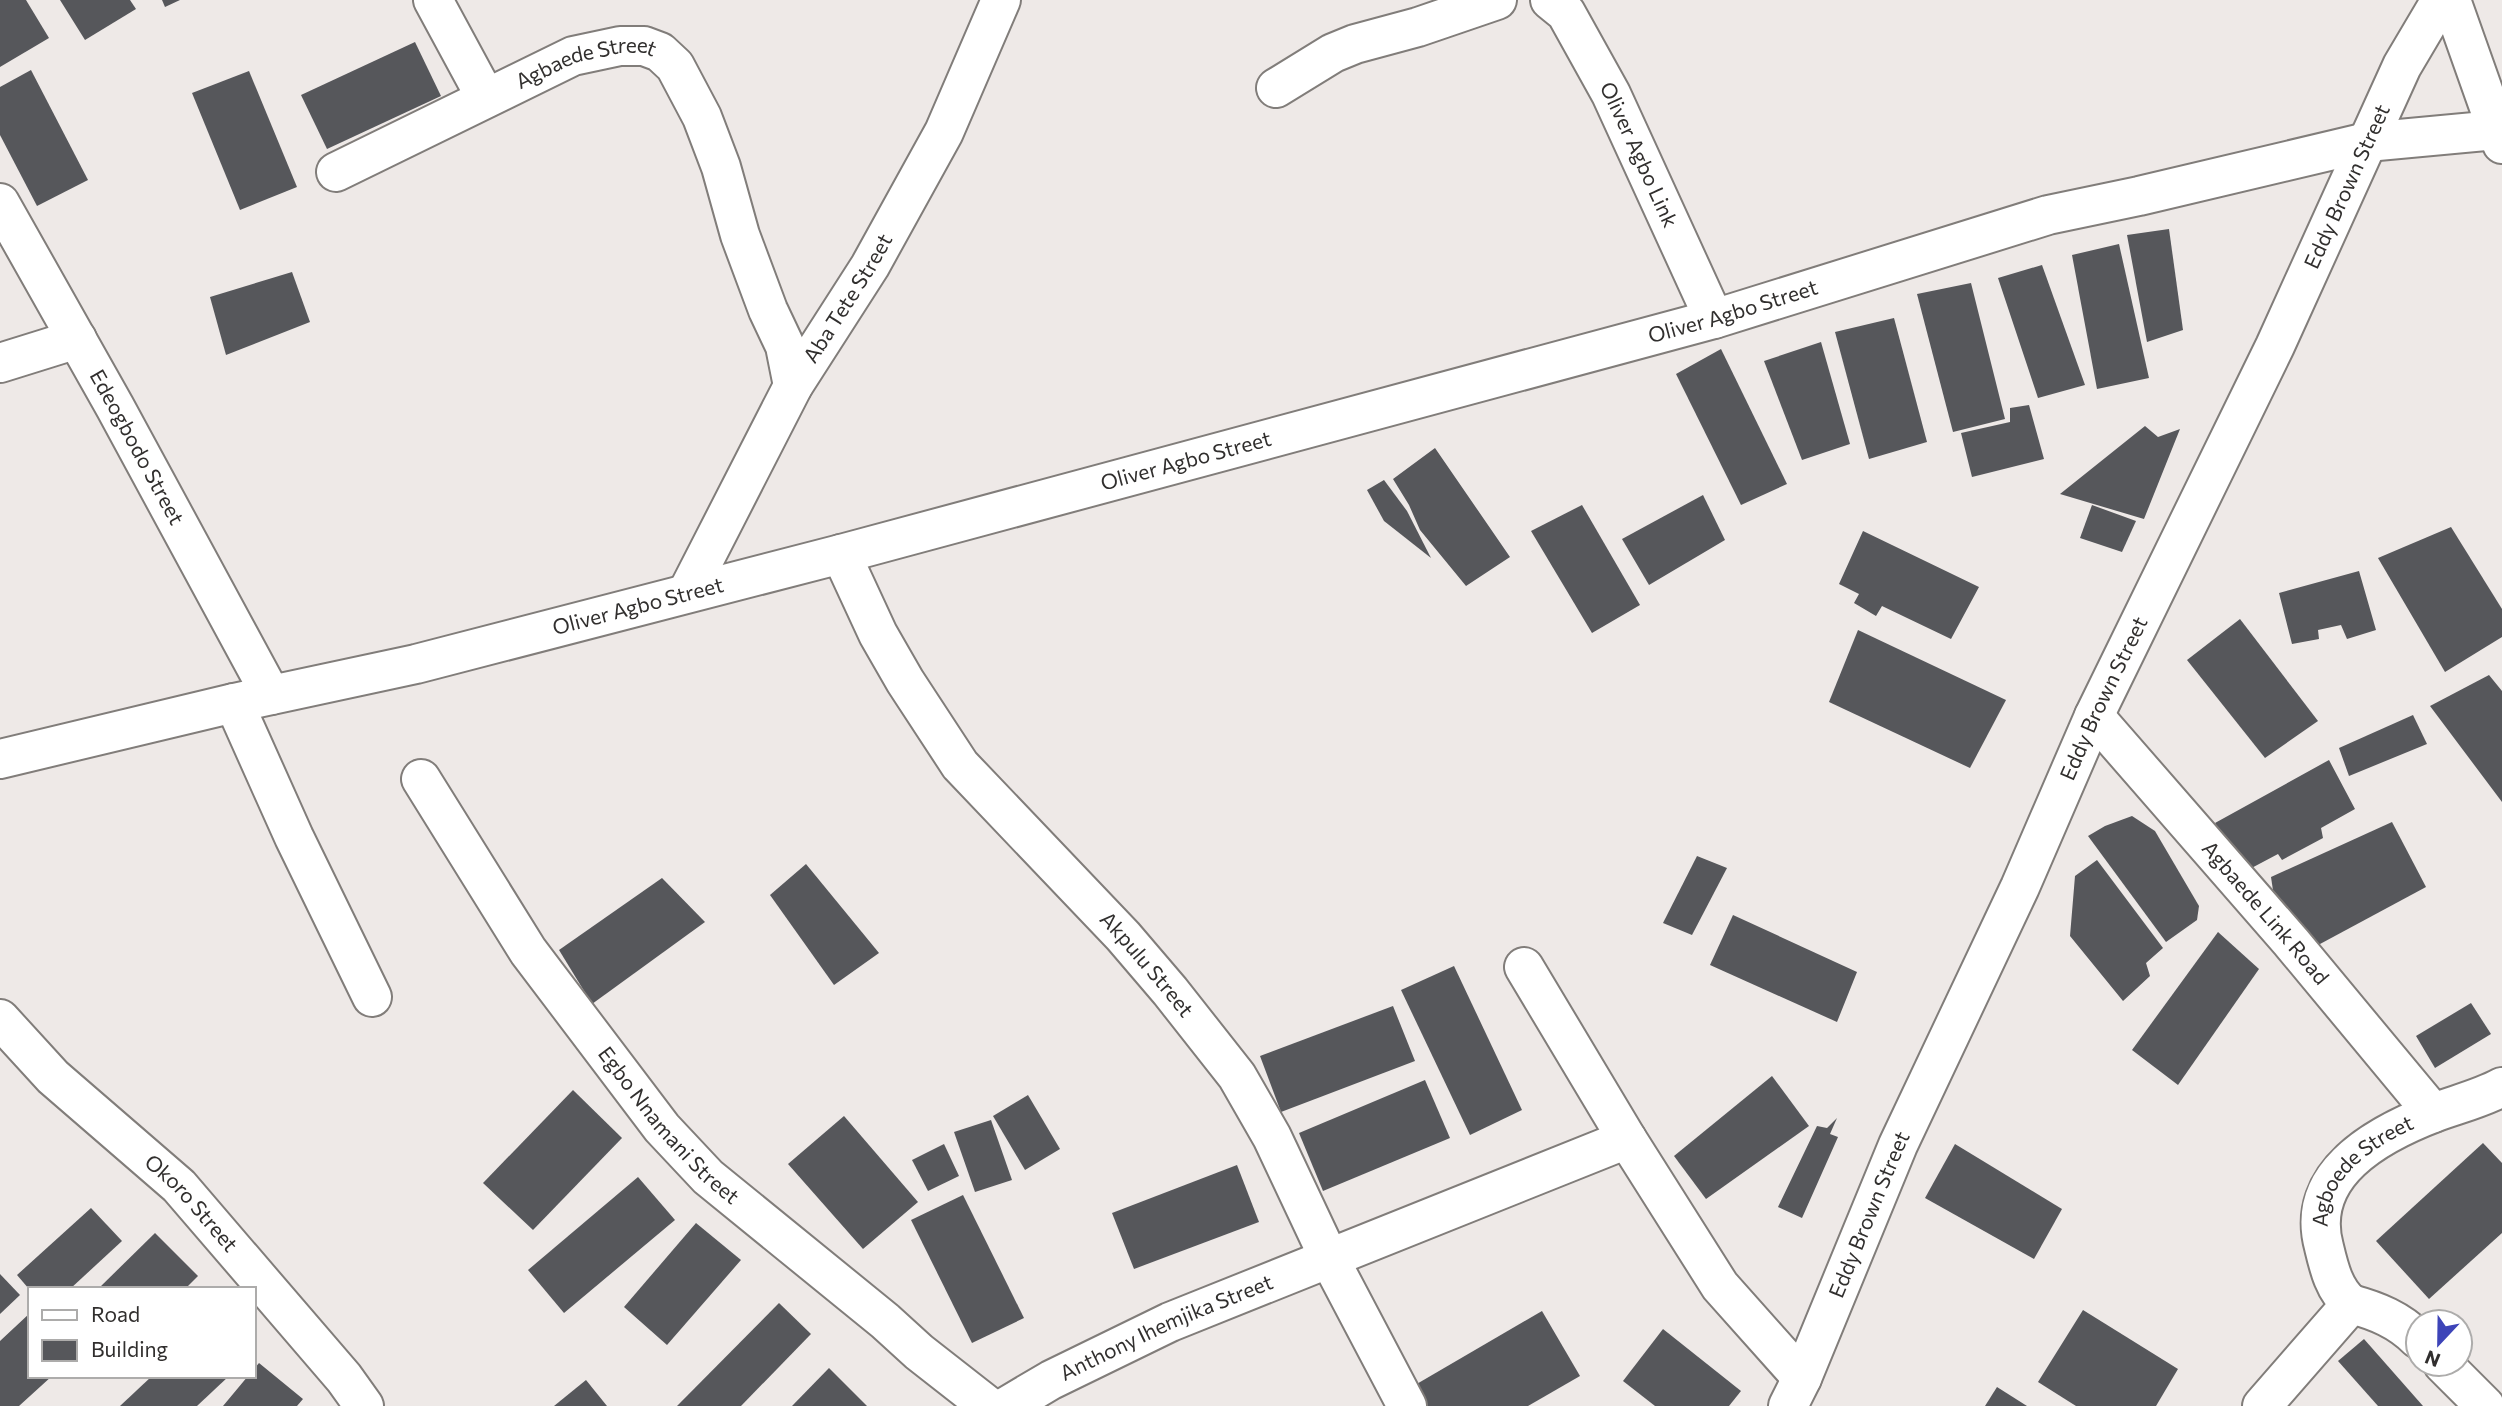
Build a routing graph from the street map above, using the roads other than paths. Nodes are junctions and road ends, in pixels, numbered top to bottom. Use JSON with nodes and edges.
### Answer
{"nodes":[{"id":1,"x":433,"y":0,"type":"edge"},
{"id":2,"x":1001,"y":0,"type":"edge"},
{"id":3,"x":1497,"y":0,"type":"edge"},
{"id":4,"x":1550,"y":0,"type":"edge"},
{"id":5,"x":2441,"y":0,"type":"edge"},
{"id":6,"x":2451,"y":0,"type":"edge"},
{"id":7,"x":1276,"y":88,"type":"dead end"},
{"id":8,"x":486,"y":98,"type":"junction"},
{"id":9,"x":2499,"y":137,"type":"edge"},
{"id":10,"x":2367,"y":142,"type":"junction"},
{"id":11,"x":336,"y":172,"type":"dead end"},
{"id":12,"x":0,"y":203,"type":"edge"},
{"id":13,"x":1714,"y":319,"type":"junction"},
{"id":14,"x":76,"y":339,"type":"junction"},
{"id":15,"x":0,"y":363,"type":"edge"},
{"id":16,"x":793,"y":386,"type":"junction"},
{"id":17,"x":841,"y":554,"type":"junction"},
{"id":18,"x":687,"y":593,"type":"junction"},
{"id":19,"x":271,"y":695,"type":"junction"},
{"id":20,"x":234,"y":702,"type":"junction"},
{"id":21,"x":2094,"y":716,"type":"junction"},
{"id":22,"x":0,"y":759,"type":"edge"},
{"id":23,"x":421,"y":779,"type":"dead end"},
{"id":24,"x":1524,"y":967,"type":"dead end"},
{"id":25,"x":372,"y":997,"type":"dead end"},
{"id":26,"x":0,"y":1019,"type":"edge"},
{"id":27,"x":2502,"y":1087,"type":"edge"},
{"id":28,"x":2433,"y":1113,"type":"junction"},
{"id":29,"x":1627,"y":1139,"type":"junction"},
{"id":30,"x":1329,"y":1258,"type":"junction"},
{"id":31,"x":2351,"y":1304,"type":"junction"},
{"id":32,"x":2404,"y":1326,"type":"edge"},
{"id":33,"x":2457,"y":1378,"type":"edge"},
{"id":34,"x":1795,"y":1392,"type":"edge"},
{"id":35,"x":364,"y":1406,"type":"edge"},
{"id":36,"x":988,"y":1406,"type":"edge"},
{"id":37,"x":1007,"y":1406,"type":"edge"},
{"id":38,"x":1407,"y":1406,"type":"edge"},
{"id":39,"x":2262,"y":1406,"type":"edge"},
{"id":40,"x":2485,"y":1406,"type":"edge"}],
"edges":[{"from":1,"to":8,"type":"street"},
{"from":2,"to":16,"type":"street","name":"Aba Tete Street"},
{"from":3,"to":7,"type":"street"},
{"from":4,"to":13,"type":"street","name":"Oliver Agbo Link"},
{"from":5,"to":10,"type":"street","name":"Eddy Brown Street"},
{"from":6,"to":9,"type":"street"},
{"from":8,"to":11,"type":"street","name":"Agbaede Street"},
{"from":8,"to":16,"type":"street","name":"Agbaede Street"},
{"from":9,"to":10,"type":"street","name":"Oliver Agbo Street"},
{"from":10,"to":13,"type":"street","name":"Oliver Agbo Street"},
{"from":10,"to":21,"type":"street","name":"Eddy Brown Street"},
{"from":12,"to":14,"type":"street","name":"Edeogbodo Street"},
{"from":13,"to":17,"type":"street","name":"Oliver Agbo Street"},
{"from":14,"to":15,"type":"street"},
{"from":14,"to":19,"type":"street","name":"Edeogbodo Street"},
{"from":16,"to":18,"type":"street","name":"Aba Tete Street"},
{"from":17,"to":18,"type":"street","name":"Oliver Agbo Street"},
{"from":17,"to":30,"type":"street","name":"Akpulu Street"},
{"from":18,"to":19,"type":"street","name":"Oliver Agbo Street"},
{"from":19,"to":20,"type":"street","name":"Oliver Agbo Street"},
{"from":20,"to":22,"type":"street","name":"Oliver Agbo Street"},
{"from":20,"to":25,"type":"street"},
{"from":21,"to":28,"type":"street","name":"Agbaede Link Road"},
{"from":21,"to":34,"type":"street","name":"Eddy Brown Street"},
{"from":23,"to":36,"type":"street","name":"Egbo Nnamani Street"},
{"from":24,"to":29,"type":"street"},
{"from":26,"to":35,"type":"street","name":"Okoro Street"},
{"from":27,"to":28,"type":"street","name":"Agboede Street"},
{"from":28,"to":31,"type":"street","name":"Agboede Street"},
{"from":29,"to":30,"type":"street","name":"Anthony Ihemjika Street"},
{"from":29,"to":34,"type":"street"},
{"from":30,"to":37,"type":"street","name":"Anthony Ihemjika Street"},
{"from":30,"to":38,"type":"street","name":"Akpulu Street"},
{"from":31,"to":32,"type":"street"},
{"from":31,"to":39,"type":"street"},
{"from":33,"to":40,"type":"street"}]}
